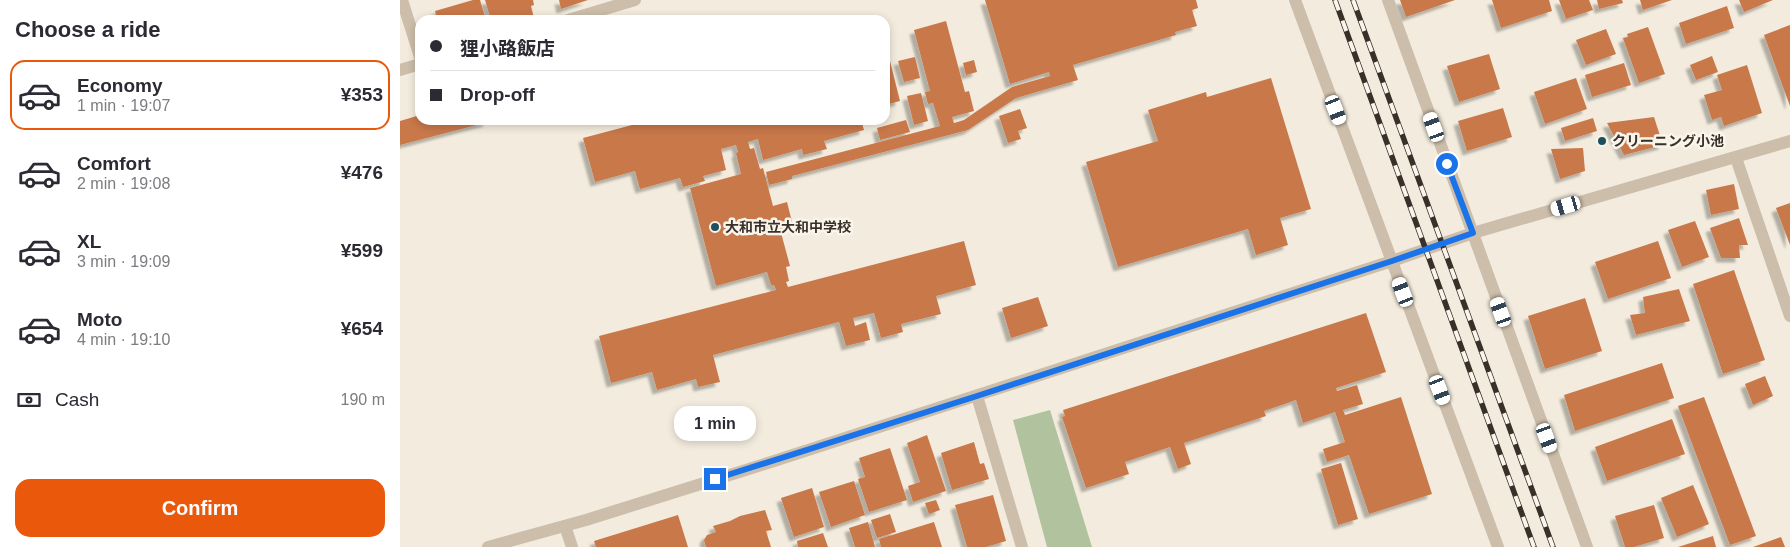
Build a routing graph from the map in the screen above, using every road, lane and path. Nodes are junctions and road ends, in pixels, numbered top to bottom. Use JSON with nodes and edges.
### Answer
{"nodes":[{"id":1,"x":402,"y":0,"type":"edge"},
{"id":2,"x":635,"y":0,"type":"edge"},
{"id":3,"x":1295,"y":0,"type":"edge"},
{"id":4,"x":1388,"y":0,"type":"edge"},
{"id":5,"x":585,"y":15,"type":"edge"},
{"id":6,"x":415,"y":41,"type":"edge"},
{"id":7,"x":415,"y":66,"type":"edge"},
{"id":8,"x":400,"y":70,"type":"edge"},
{"id":9,"x":1790,"y":141,"type":"edge"},
{"id":10,"x":1736,"y":158,"type":"junction"},
{"id":11,"x":1473,"y":233,"type":"junction"},
{"id":12,"x":1392,"y":261,"type":"junction"},
{"id":13,"x":1790,"y":316,"type":"edge"},
{"id":14,"x":977,"y":396,"type":"junction"},
{"id":15,"x":565,"y":526,"type":"junction"},
{"id":16,"x":488,"y":547,"type":"edge"},
{"id":17,"x":572,"y":547,"type":"edge"},
{"id":18,"x":1022,"y":547,"type":"edge"},
{"id":19,"x":1498,"y":547,"type":"edge"},
{"id":20,"x":1587,"y":547,"type":"edge"}],
"edges":[{"from":1,"to":6,"type":"street"},
{"from":2,"to":5,"type":"street"},
{"from":3,"to":12,"type":"street"},
{"from":4,"to":11,"type":"street"},
{"from":7,"to":8,"type":"street"},
{"from":9,"to":10,"type":"street"},
{"from":10,"to":11,"type":"street"},
{"from":10,"to":13,"type":"street"},
{"from":11,"to":12,"type":"street"},
{"from":11,"to":20,"type":"street"},
{"from":12,"to":14,"type":"street"},
{"from":12,"to":19,"type":"street"},
{"from":14,"to":15,"type":"street"},
{"from":14,"to":18,"type":"street"},
{"from":15,"to":16,"type":"street"},
{"from":15,"to":17,"type":"street"}]}
